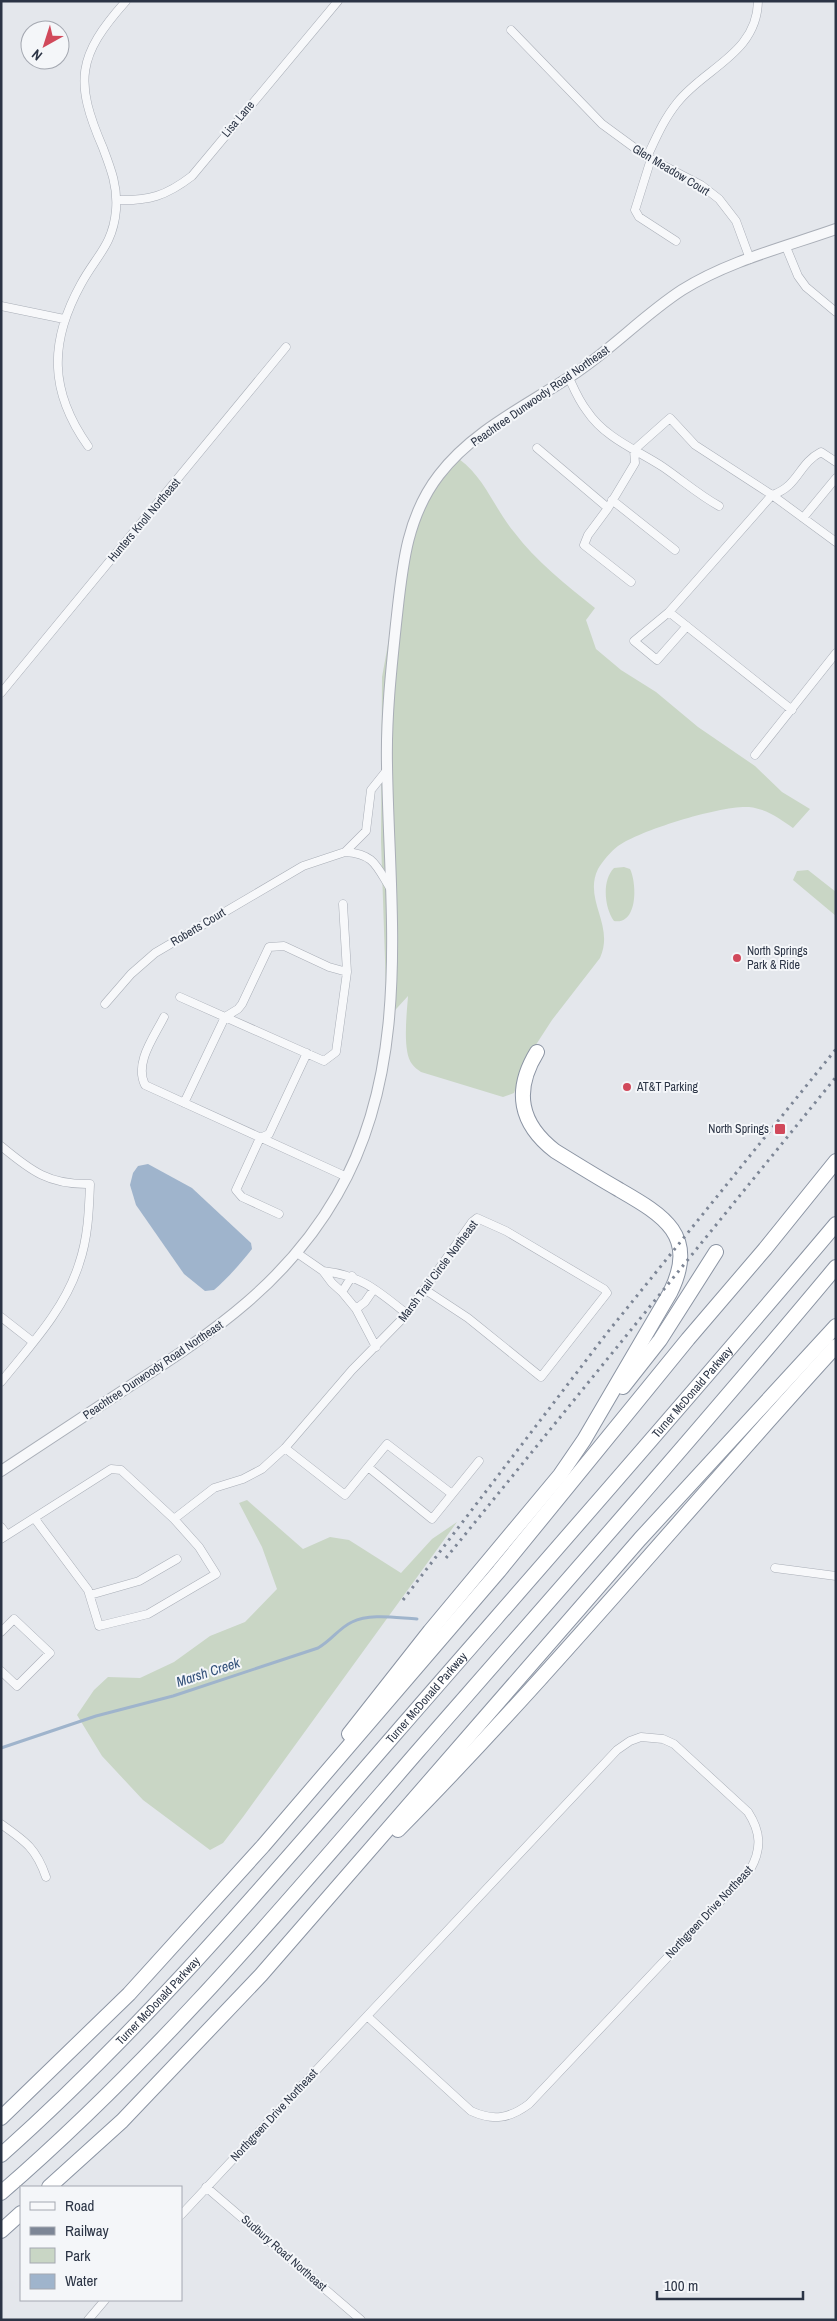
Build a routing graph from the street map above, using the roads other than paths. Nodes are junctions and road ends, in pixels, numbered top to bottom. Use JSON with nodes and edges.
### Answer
{"nodes":[{"id":1,"x":126,"y":1,"type":"edge"},
{"id":2,"x":338,"y":1,"type":"edge"},
{"id":3,"x":758,"y":1,"type":"edge"},
{"id":4,"x":511,"y":30,"type":"dead end"},
{"id":5,"x":649,"y":158,"type":"junction"},
{"id":6,"x":117,"y":200,"type":"junction"},
{"id":7,"x":836,"y":229,"type":"edge"},
{"id":8,"x":676,"y":241,"type":"dead end"},
{"id":9,"x":786,"y":247,"type":"junction"},
{"id":10,"x":750,"y":259,"type":"junction"},
{"id":11,"x":1,"y":306,"type":"edge"},
{"id":12,"x":836,"y":312,"type":"edge"},
{"id":13,"x":64,"y":319,"type":"junction"},
{"id":14,"x":286,"y":347,"type":"dead end"},
{"id":15,"x":569,"y":378,"type":"junction"},
{"id":16,"x":88,"y":446,"type":"dead end"},
{"id":17,"x":537,"y":448,"type":"dead end"},
{"id":18,"x":634,"y":450,"type":"junction"},
{"id":19,"x":836,"y":462,"type":"edge"},
{"id":20,"x":836,"y":478,"type":"edge"},
{"id":21,"x":772,"y":495,"type":"junction"},
{"id":22,"x":610,"y":504,"type":"junction"},
{"id":23,"x":720,"y":506,"type":"dead end"},
{"id":24,"x":803,"y":518,"type":"junction"},
{"id":25,"x":836,"y":542,"type":"edge"},
{"id":26,"x":675,"y":550,"type":"dead end"},
{"id":27,"x":631,"y":582,"type":"dead end"},
{"id":28,"x":669,"y":612,"type":"junction"},
{"id":29,"x":687,"y":626,"type":"junction"},
{"id":30,"x":836,"y":654,"type":"edge"},
{"id":31,"x":829,"y":662,"type":"junction"},
{"id":32,"x":836,"y":668,"type":"edge"},
{"id":33,"x":1,"y":692,"type":"edge"},
{"id":34,"x":792,"y":710,"type":"junction"},
{"id":35,"x":755,"y":755,"type":"dead end"},
{"id":36,"x":387,"y":770,"type":"junction"},
{"id":37,"x":345,"y":852,"type":"junction"},
{"id":38,"x":390,"y":888,"type":"junction"},
{"id":39,"x":343,"y":904,"type":"dead end"},
{"id":40,"x":348,"y":972,"type":"junction"},
{"id":41,"x":180,"y":997,"type":"dead end"},
{"id":42,"x":106,"y":1004,"type":"dead end"},
{"id":43,"x":164,"y":1017,"type":"dead end"},
{"id":44,"x":225,"y":1017,"type":"junction"},
{"id":45,"x":537,"y":1052,"type":"dead end"},
{"id":46,"x":307,"y":1053,"type":"junction"},
{"id":47,"x":184,"y":1103,"type":"junction"},
{"id":48,"x":260,"y":1138,"type":"junction"},
{"id":49,"x":1,"y":1146,"type":"edge"},
{"id":50,"x":836,"y":1160,"type":"edge"},
{"id":51,"x":347,"y":1177,"type":"junction"},
{"id":52,"x":279,"y":1214,"type":"dead end"},
{"id":53,"x":836,"y":1224,"type":"edge"},
{"id":54,"x":296,"y":1252,"type":"junction"},
{"id":55,"x":716,"y":1252,"type":"dead end"},
{"id":56,"x":836,"y":1268,"type":"edge"},
{"id":57,"x":323,"y":1271,"type":"junction"},
{"id":58,"x":352,"y":1276,"type":"junction"},
{"id":59,"x":374,"y":1288,"type":"junction"},
{"id":60,"x":424,"y":1289,"type":"junction"},
{"id":61,"x":342,"y":1292,"type":"junction"},
{"id":62,"x":356,"y":1310,"type":"junction"},
{"id":63,"x":407,"y":1314,"type":"junction"},
{"id":64,"x":1,"y":1317,"type":"edge"},
{"id":65,"x":836,"y":1326,"type":"edge"},
{"id":66,"x":33,"y":1342,"type":"junction"},
{"id":67,"x":376,"y":1346,"type":"junction"},
{"id":68,"x":836,"y":1346,"type":"edge"},
{"id":69,"x":1,"y":1382,"type":"edge"},
{"id":70,"x":584,"y":1440,"type":"junction"},
{"id":71,"x":284,"y":1448,"type":"junction"},
{"id":72,"x":479,"y":1461,"type":"dead end"},
{"id":73,"x":368,"y":1467,"type":"junction"},
{"id":74,"x":1,"y":1471,"type":"edge"},
{"id":75,"x":452,"y":1494,"type":"junction"},
{"id":76,"x":35,"y":1519,"type":"junction"},
{"id":77,"x":174,"y":1519,"type":"junction"},
{"id":78,"x":1,"y":1527,"type":"edge"},
{"id":79,"x":4,"y":1537,"type":"edge"},
{"id":80,"x":177,"y":1559,"type":"dead end"},
{"id":81,"x":775,"y":1568,"type":"dead end"},
{"id":82,"x":836,"y":1576,"type":"edge"},
{"id":83,"x":90,"y":1595,"type":"junction"},
{"id":84,"x":1,"y":1632,"type":"edge"},
{"id":85,"x":1,"y":1671,"type":"edge"},
{"id":86,"x":314,"y":1788,"type":"junction"},
{"id":87,"x":1,"y":1824,"type":"edge"},
{"id":88,"x":46,"y":1877,"type":"dead end"},
{"id":89,"x":328,"y":1898,"type":"junction"},
{"id":90,"x":367,"y":2016,"type":"junction"},
{"id":91,"x":1,"y":2118,"type":"edge"},
{"id":92,"x":1,"y":2156,"type":"edge"},
{"id":93,"x":50,"y":2186,"type":"edge"},
{"id":94,"x":206,"y":2187,"type":"junction"},
{"id":95,"x":1,"y":2193,"type":"edge"},
{"id":96,"x":20,"y":2214,"type":"edge"},
{"id":97,"x":182,"y":2214,"type":"edge"},
{"id":98,"x":1,"y":2231,"type":"edge"},
{"id":99,"x":104,"y":2301,"type":"edge"},
{"id":100,"x":88,"y":2320,"type":"edge"},
{"id":101,"x":361,"y":2320,"type":"edge"}],
"edges":[{"from":1,"to":6,"type":"street"},
{"from":2,"to":6,"type":"street","name":"Lisa Lane"},
{"from":3,"to":5,"type":"street"},
{"from":4,"to":5,"type":"street","name":"Glen Meadow Court"},
{"from":5,"to":8,"type":"street"},
{"from":5,"to":10,"type":"street","name":"Glen Meadow Court"},
{"from":6,"to":13,"type":"street"},
{"from":7,"to":9,"type":"street","name":"Peachtree Dunwoody Road Northeast"},
{"from":9,"to":10,"type":"street","name":"Peachtree Dunwoody Road Northeast"},
{"from":9,"to":12,"type":"street"},
{"from":10,"to":15,"type":"street","name":"Peachtree Dunwoody Road Northeast"},
{"from":11,"to":13,"type":"street"},
{"from":13,"to":16,"type":"street"},
{"from":14,"to":33,"type":"street","name":"Hunters Knoll Northeast"},
{"from":15,"to":18,"type":"street"},
{"from":15,"to":36,"type":"street","name":"Peachtree Dunwoody Road Northeast"},
{"from":17,"to":22,"type":"street"},
{"from":18,"to":21,"type":"street"},
{"from":18,"to":22,"type":"street"},
{"from":18,"to":23,"type":"street"},
{"from":19,"to":21,"type":"street"},
{"from":20,"to":24,"type":"street"},
{"from":21,"to":24,"type":"street"},
{"from":21,"to":28,"type":"street"},
{"from":22,"to":26,"type":"street"},
{"from":22,"to":27,"type":"street"},
{"from":24,"to":25,"type":"street"},
{"from":28,"to":29,"type":"street"},
{"from":28,"to":29,"type":"street"},
{"from":29,"to":34,"type":"street"},
{"from":30,"to":31,"type":"street"},
{"from":31,"to":32,"type":"street"},
{"from":31,"to":34,"type":"street"},
{"from":34,"to":35,"type":"street"},
{"from":36,"to":37,"type":"street"},
{"from":36,"to":38,"type":"street","name":"Peachtree Dunwoody Road Northeast"},
{"from":37,"to":38,"type":"street","name":"Peachtree Dunwoody Road Northeast"},
{"from":37,"to":42,"type":"street","name":"Roberts Court"},
{"from":38,"to":51,"type":"street","name":"Peachtree Dunwoody Road Northeast"},
{"from":39,"to":40,"type":"street"},
{"from":40,"to":44,"type":"street"},
{"from":40,"to":46,"type":"street"},
{"from":41,"to":44,"type":"street"},
{"from":43,"to":47,"type":"street"},
{"from":44,"to":46,"type":"street"},
{"from":44,"to":47,"type":"street"},
{"from":45,"to":70,"type":"highway"},
{"from":46,"to":48,"type":"street"},
{"from":47,"to":48,"type":"street"},
{"from":48,"to":51,"type":"street"},
{"from":48,"to":52,"type":"street"},
{"from":49,"to":66,"type":"street"},
{"from":50,"to":86,"type":"highway"},
{"from":51,"to":54,"type":"street","name":"Peachtree Dunwoody Road Northeast"},
{"from":53,"to":92,"type":"highway","name":"Turner McDonald Parkway"},
{"from":54,"to":57,"type":"street"},
{"from":54,"to":74,"type":"street","name":"Peachtree Dunwoody Road Northeast"},
{"from":55,"to":70,"type":"highway"},
{"from":56,"to":95,"type":"highway"},
{"from":57,"to":58,"type":"street"},
{"from":57,"to":61,"type":"street"},
{"from":58,"to":59,"type":"street"},
{"from":58,"to":61,"type":"street"},
{"from":59,"to":62,"type":"street"},
{"from":59,"to":63,"type":"street"},
{"from":60,"to":60,"type":"street","name":"Marsh Trail Circle Northeast"},
{"from":60,"to":63,"type":"street","name":"Marsh Trail Circle Northeast"},
{"from":61,"to":62,"type":"street"},
{"from":62,"to":67,"type":"street"},
{"from":63,"to":67,"type":"street","name":"Marsh Trail Circle Northeast"},
{"from":64,"to":66,"type":"street"},
{"from":65,"to":89,"type":"highway"},
{"from":66,"to":69,"type":"street"},
{"from":67,"to":71,"type":"street","name":"Marsh Trail Circle Northeast"},
{"from":68,"to":89,"type":"highway"},
{"from":70,"to":86,"type":"highway"},
{"from":71,"to":73,"type":"street"},
{"from":71,"to":77,"type":"street","name":"Marsh Trail Circle Northeast"},
{"from":72,"to":75,"type":"street"},
{"from":73,"to":75,"type":"street"},
{"from":73,"to":75,"type":"street"},
{"from":76,"to":77,"type":"street"},
{"from":76,"to":79,"type":"street"},
{"from":76,"to":83,"type":"street"},
{"from":77,"to":83,"type":"street"},
{"from":78,"to":79,"type":"street"},
{"from":80,"to":83,"type":"street"},
{"from":81,"to":82,"type":"street"},
{"from":84,"to":85,"type":"street"},
{"from":86,"to":91,"type":"highway"},
{"from":87,"to":88,"type":"street"},
{"from":89,"to":93,"type":"highway"},
{"from":90,"to":90,"type":"street","name":"Northgreen Drive Northeast"},
{"from":90,"to":94,"type":"street","name":"Northgreen Drive Northeast"},
{"from":94,"to":97,"type":"street","name":"Northgreen Drive Northeast"},
{"from":94,"to":101,"type":"street","name":"Sudbury Road Northeast"},
{"from":96,"to":98,"type":"highway"},
{"from":99,"to":100,"type":"street"}]}
